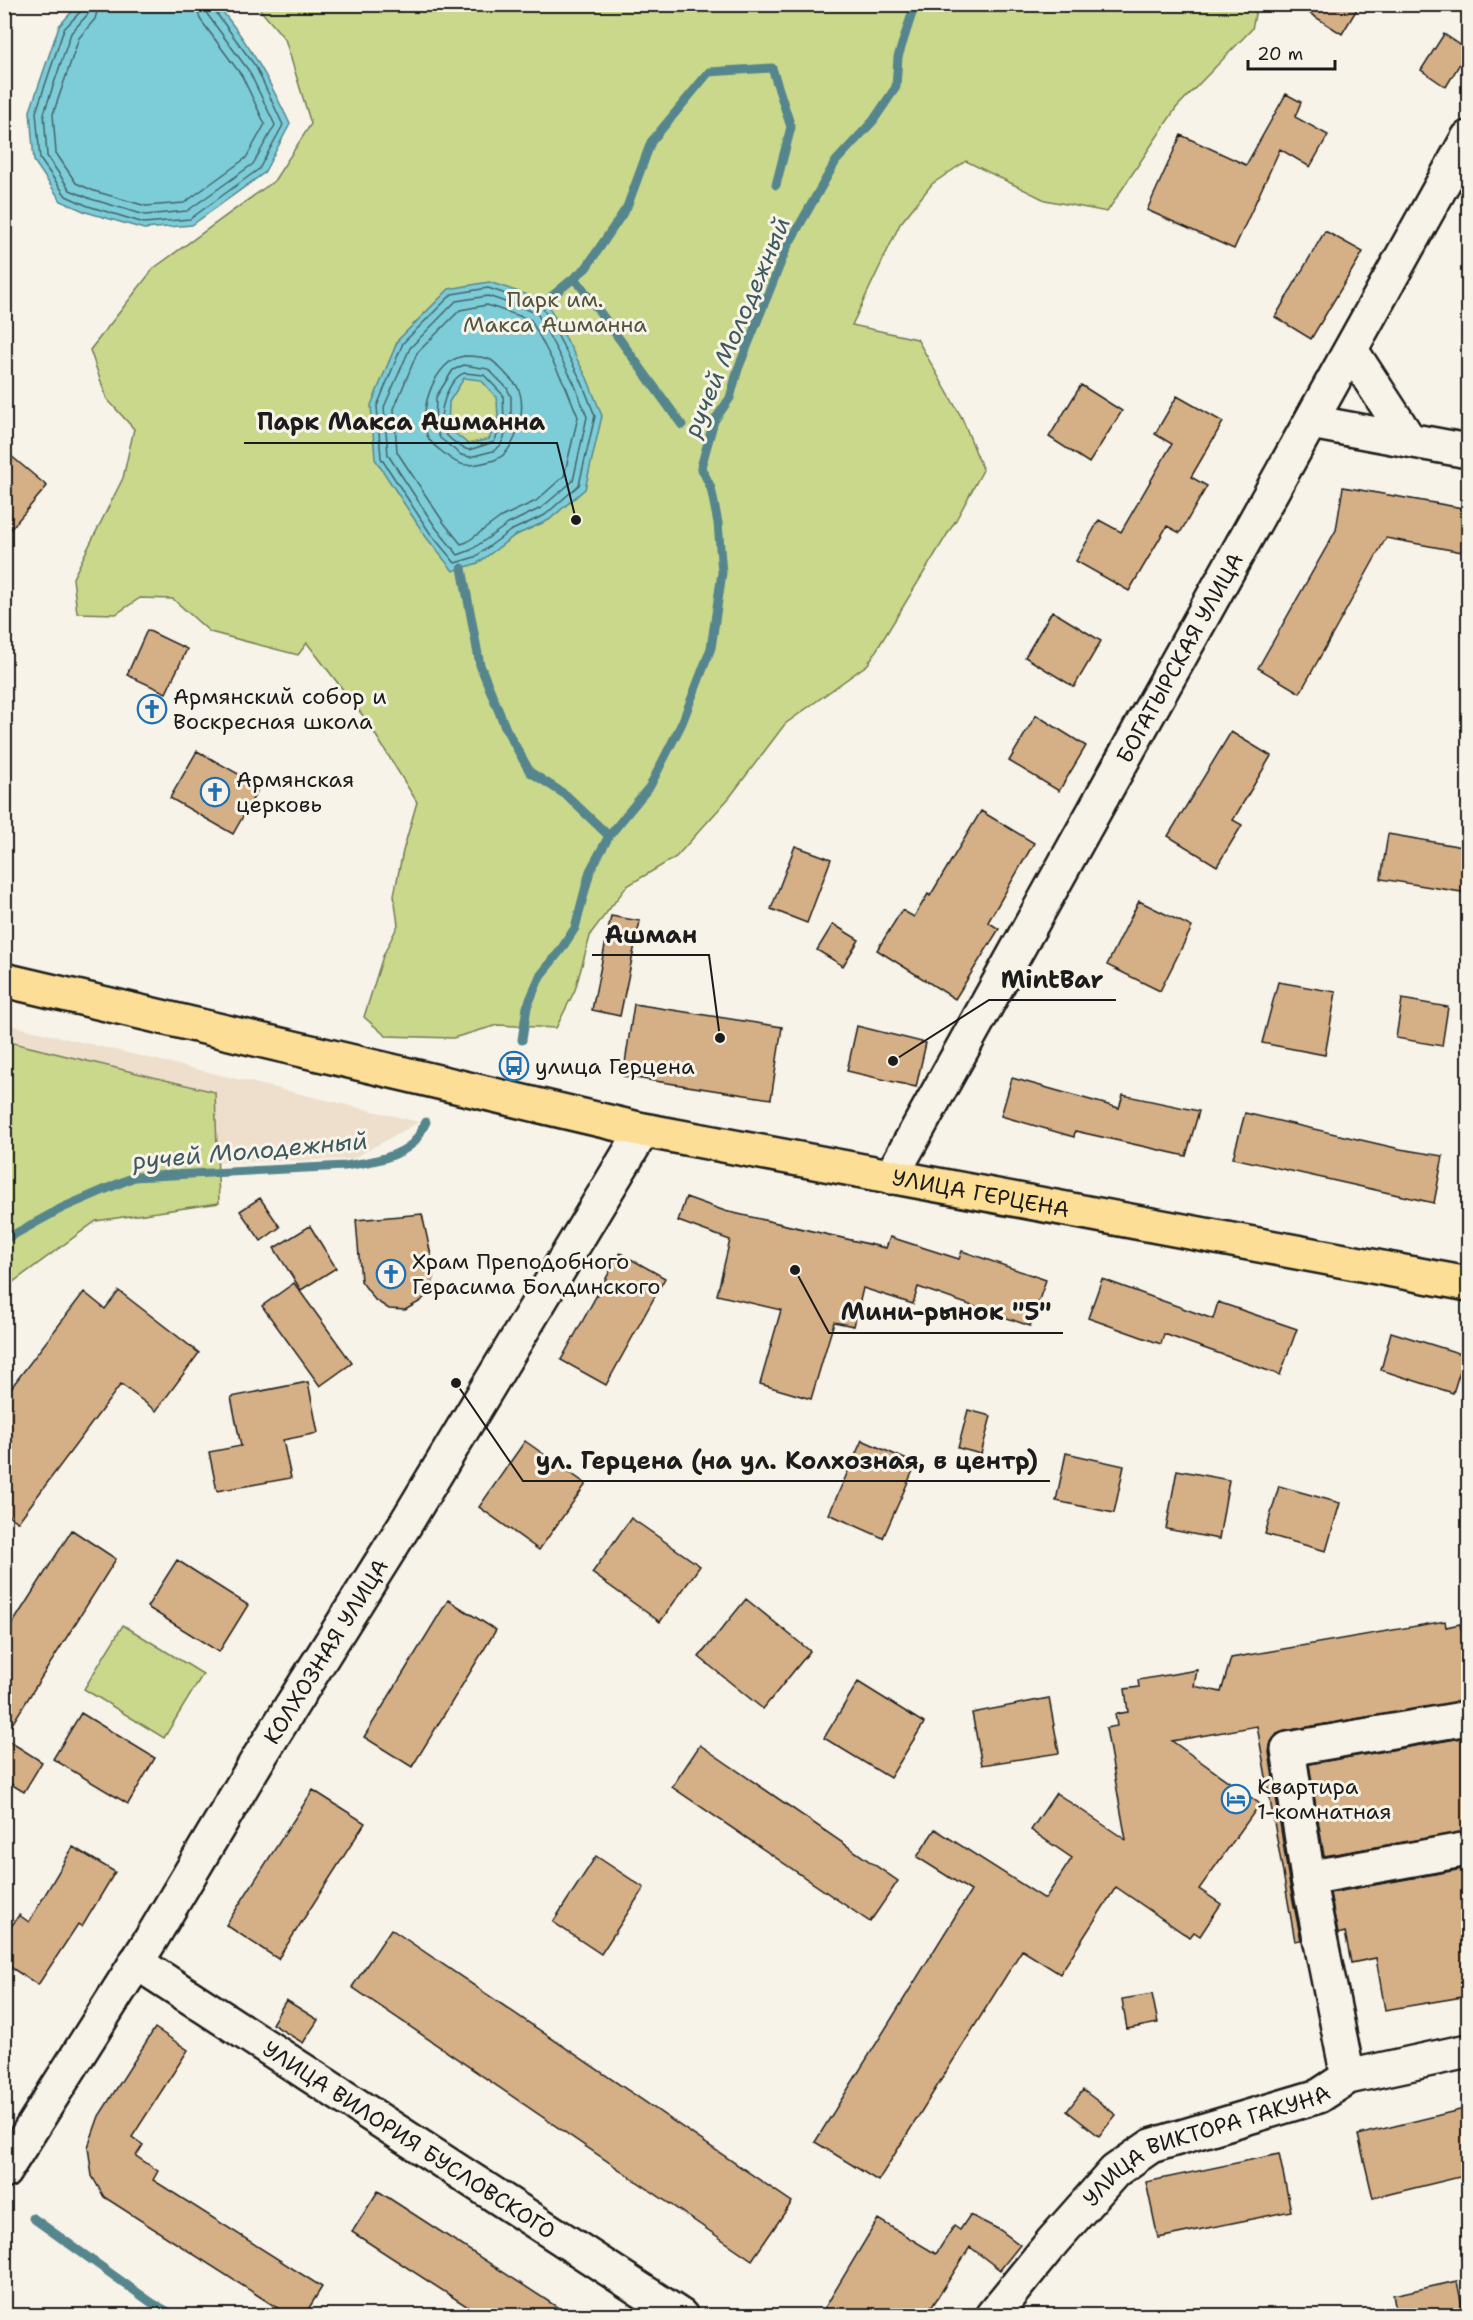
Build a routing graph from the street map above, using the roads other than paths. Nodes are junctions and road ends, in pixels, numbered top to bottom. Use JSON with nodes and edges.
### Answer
{"nodes":[{"id":1,"x":1468,"y":138,"type":"edge"},
{"id":2,"x":1351,"y":350,"type":"junction"},
{"id":3,"x":1311,"y":422,"type":"junction"},
{"id":4,"x":1408,"y":438,"type":"junction"},
{"id":5,"x":1468,"y":451,"type":"edge"},
{"id":6,"x":4,"y":980,"type":"edge"},
{"id":7,"x":643,"y":1130,"type":"junction"},
{"id":8,"x":891,"y":1177,"type":"junction"},
{"id":9,"x":1468,"y":1284,"type":"edge"},
{"id":10,"x":1468,"y":1718,"type":"edge"},
{"id":11,"x":1468,"y":1849,"type":"edge"},
{"id":12,"x":1308,"y":1878,"type":"junction"},
{"id":13,"x":136,"y":1962,"type":"junction"},
{"id":14,"x":1468,"y":2050,"type":"edge"},
{"id":15,"x":1348,"y":2077,"type":"junction"},
{"id":16,"x":4,"y":2172,"type":"edge"},
{"id":17,"x":681,"y":2316,"type":"edge"},
{"id":18,"x":992,"y":2316,"type":"edge"}],
"edges":[{"from":1,"to":2,"type":"street","name":"БОГАТЫРСКАЯ УЛИЦА"},
{"from":2,"to":3,"type":"street","name":"БОГАТЫРСКАЯ УЛИЦА"},
{"from":2,"to":4,"type":"street"},
{"from":3,"to":4,"type":"street"},
{"from":3,"to":8,"type":"street","name":"БОГАТЫРСКАЯ УЛИЦА"},
{"from":4,"to":5,"type":"street"},
{"from":6,"to":7,"type":"main road","name":"УЛИЦА ГЕРЦЕНА"},
{"from":7,"to":8,"type":"main road","name":"УЛИЦА ГЕРЦЕНА"},
{"from":7,"to":13,"type":"street","name":"КОЛХОЗНАЯ УЛИЦА"},
{"from":8,"to":9,"type":"main road","name":"УЛИЦА ГЕРЦЕНА"},
{"from":10,"to":12,"type":"street"},
{"from":11,"to":12,"type":"street"},
{"from":12,"to":15,"type":"street"},
{"from":13,"to":16,"type":"street","name":"КОЛХОЗНАЯ УЛИЦА"},
{"from":13,"to":17,"type":"street","name":"УЛИЦА ВИЛОРИЯ БУСЛОВСКОГО"},
{"from":14,"to":15,"type":"street","name":"УЛИЦА ВИКТОРА ГАКУНА"},
{"from":15,"to":18,"type":"street","name":"УЛИЦА ВИКТОРА ГАКУНА"}]}
